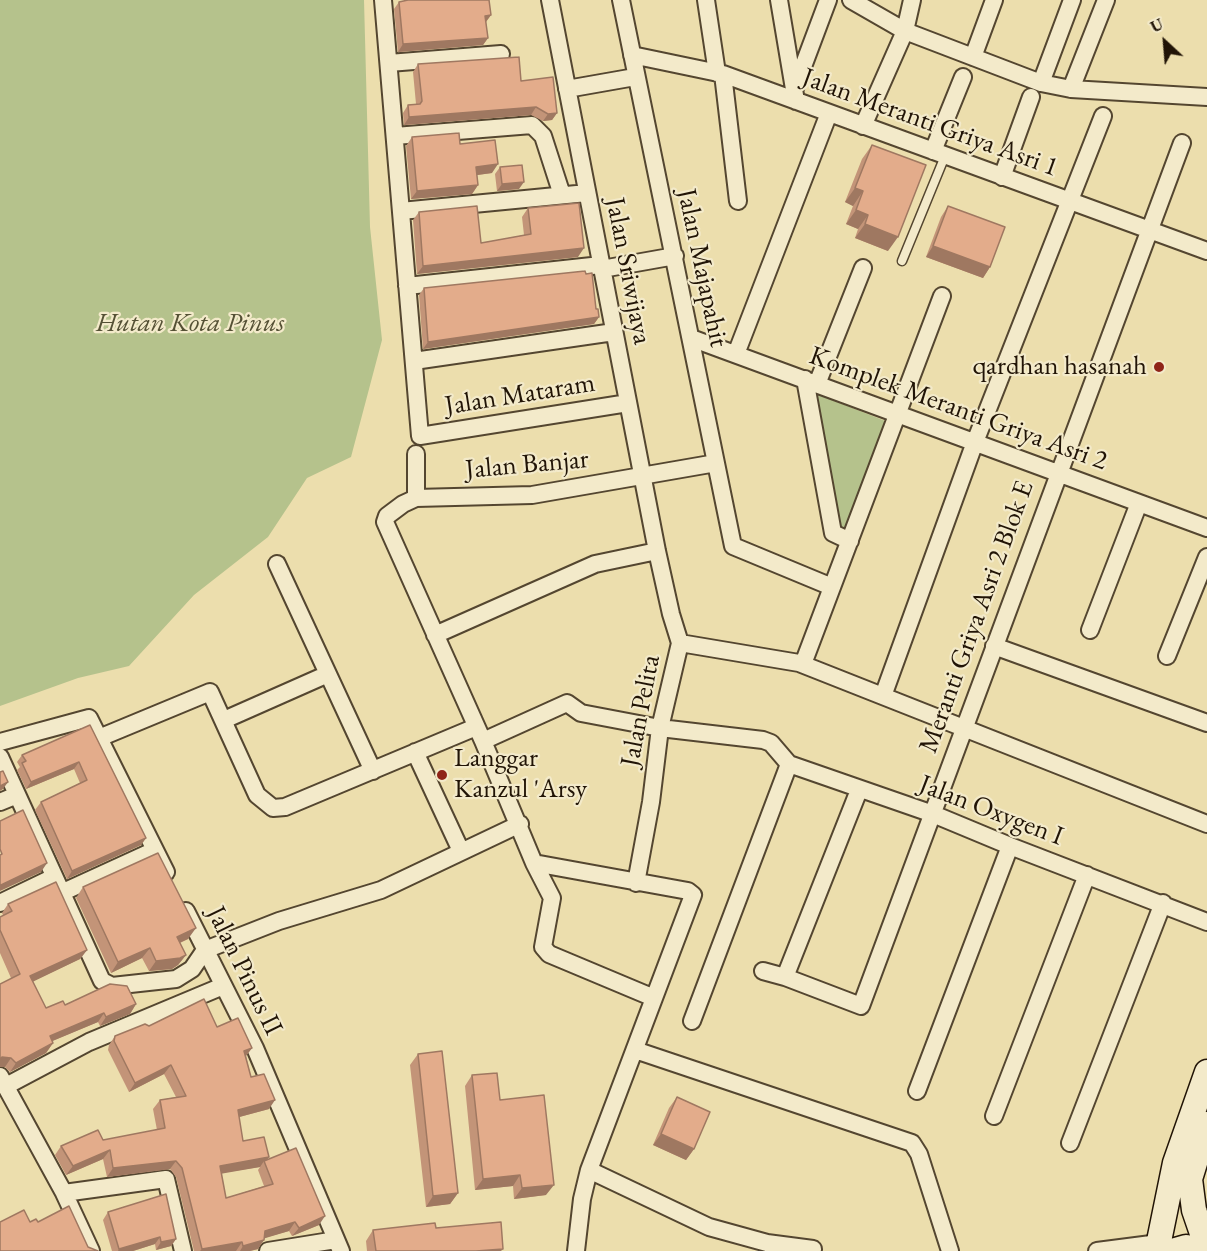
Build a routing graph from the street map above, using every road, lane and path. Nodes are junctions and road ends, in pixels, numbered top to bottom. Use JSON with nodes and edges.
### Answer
{"nodes":[{"id":1,"x":382,"y":0,"type":"edge"},
{"id":2,"x":550,"y":0,"type":"edge"},
{"id":3,"x":621,"y":0,"type":"edge"},
{"id":4,"x":706,"y":0,"type":"edge"},
{"id":5,"x":779,"y":0,"type":"edge"},
{"id":6,"x":828,"y":0,"type":"edge"},
{"id":7,"x":851,"y":0,"type":"edge"},
{"id":8,"x":912,"y":0,"type":"edge"},
{"id":9,"x":994,"y":0,"type":"edge"},
{"id":10,"x":1072,"y":0,"type":"edge"},
{"id":11,"x":1106,"y":0,"type":"edge"},
{"id":12,"x":905,"y":31,"type":"junction"},
{"id":13,"x":501,"y":54,"type":"dead end"},
{"id":14,"x":632,"y":55,"type":"junction"},
{"id":15,"x":973,"y":57,"type":"junction"},
{"id":16,"x":389,"y":63,"type":"junction"},
{"id":17,"x":720,"y":73,"type":"junction"},
{"id":18,"x":963,"y":76,"type":"dead end"},
{"id":19,"x":635,"y":77,"type":"junction"},
{"id":20,"x":1041,"y":83,"type":"junction"},
{"id":21,"x":567,"y":89,"type":"junction"},
{"id":22,"x":1071,"y":89,"type":"junction"},
{"id":23,"x":795,"y":95,"type":"junction"},
{"id":24,"x":1031,"y":97,"type":"dead end"},
{"id":25,"x":1207,"y":97,"type":"edge"},
{"id":26,"x":829,"y":113,"type":"junction"},
{"id":27,"x":1103,"y":116,"type":"dead end"},
{"id":28,"x":863,"y":126,"type":"junction"},
{"id":29,"x":395,"y":136,"type":"junction"},
{"id":30,"x":1182,"y":143,"type":"dead end"},
{"id":31,"x":939,"y":153,"type":"junction"},
{"id":32,"x":1002,"y":177,"type":"junction"},
{"id":33,"x":587,"y":193,"type":"junction"},
{"id":34,"x":562,"y":195,"type":"junction"},
{"id":35,"x":738,"y":201,"type":"dead end"},
{"id":36,"x":1071,"y":202,"type":"junction"},
{"id":37,"x":401,"y":211,"type":"junction"},
{"id":38,"x":1151,"y":231,"type":"junction"},
{"id":39,"x":1207,"y":251,"type":"edge"},
{"id":40,"x":675,"y":256,"type":"junction"},
{"id":41,"x":902,"y":261,"type":"dead end"},
{"id":42,"x":602,"y":267,"type":"junction"},
{"id":43,"x":863,"y":268,"type":"dead end"},
{"id":44,"x":407,"y":286,"type":"junction"},
{"id":45,"x":942,"y":297,"type":"dead end"},
{"id":46,"x":615,"y":332,"type":"junction"},
{"id":47,"x":691,"y":338,"type":"junction"},
{"id":48,"x":736,"y":354,"type":"junction"},
{"id":49,"x":414,"y":361,"type":"junction"},
{"id":50,"x":811,"y":382,"type":"junction"},
{"id":51,"x":628,"y":403,"type":"junction"},
{"id":52,"x":898,"y":414,"type":"junction"},
{"id":53,"x":975,"y":442,"type":"junction"},
{"id":54,"x":416,"y":454,"type":"dead end"},
{"id":55,"x":716,"y":463,"type":"junction"},
{"id":56,"x":1057,"y":472,"type":"junction"},
{"id":57,"x":642,"y":477,"type":"junction"},
{"id":58,"x":416,"y":498,"type":"junction"},
{"id":59,"x":1139,"y":503,"type":"junction"},
{"id":60,"x":1207,"y":528,"type":"edge"},
{"id":61,"x":850,"y":541,"type":"junction"},
{"id":62,"x":657,"y":551,"type":"junction"},
{"id":63,"x":1207,"y":557,"type":"edge"},
{"id":64,"x":277,"y":564,"type":"dead end"},
{"id":65,"x":832,"y":587,"type":"junction"},
{"id":66,"x":1090,"y":630,"type":"dead end"},
{"id":67,"x":435,"y":635,"type":"junction"},
{"id":68,"x":680,"y":643,"type":"junction"},
{"id":69,"x":994,"y":646,"type":"junction"},
{"id":70,"x":1167,"y":656,"type":"dead end"},
{"id":71,"x":803,"y":664,"type":"junction"},
{"id":72,"x":328,"y":674,"type":"junction"},
{"id":73,"x":883,"y":696,"type":"junction"},
{"id":74,"x":224,"y":720,"type":"junction"},
{"id":75,"x":1207,"y":723,"type":"edge"},
{"id":76,"x":660,"y":728,"type":"junction"},
{"id":77,"x":964,"y":728,"type":"junction"},
{"id":78,"x":480,"y":734,"type":"junction"},
{"id":79,"x":99,"y":738,"type":"junction"},
{"id":80,"x":0,"y":742,"type":"edge"},
{"id":81,"x":416,"y":753,"type":"junction"},
{"id":82,"x":0,"y":757,"type":"edge"},
{"id":83,"x":789,"y":764,"type":"junction"},
{"id":84,"x":373,"y":771,"type":"junction"},
{"id":85,"x":859,"y":790,"type":"junction"},
{"id":86,"x":17,"y":795,"type":"junction"},
{"id":87,"x":0,"y":802,"type":"edge"},
{"id":88,"x":933,"y":813,"type":"junction"},
{"id":89,"x":520,"y":824,"type":"junction"},
{"id":90,"x":1207,"y":824,"type":"edge"},
{"id":91,"x":1010,"y":846,"type":"junction"},
{"id":92,"x":155,"y":850,"type":"junction"},
{"id":93,"x":461,"y":851,"type":"junction"},
{"id":94,"x":534,"y":863,"type":"junction"},
{"id":95,"x":1087,"y":875,"type":"junction"},
{"id":96,"x":636,"y":883,"type":"junction"},
{"id":97,"x":58,"y":885,"type":"junction"},
{"id":98,"x":0,"y":903,"type":"edge"},
{"id":99,"x":1163,"y":903,"type":"junction"},
{"id":100,"x":1207,"y":922,"type":"edge"},
{"id":101,"x":205,"y":950,"type":"junction"},
{"id":102,"x":763,"y":971,"type":"dead end"},
{"id":103,"x":785,"y":977,"type":"junction"},
{"id":104,"x":223,"y":986,"type":"junction"},
{"id":105,"x":654,"y":998,"type":"junction"},
{"id":106,"x":692,"y":1021,"type":"dead end"},
{"id":107,"x":635,"y":1050,"type":"junction"},
{"id":108,"x":1207,"y":1072,"type":"edge"},
{"id":109,"x":3,"y":1081,"type":"edge"},
{"id":110,"x":917,"y":1091,"type":"dead end"},
{"id":111,"x":994,"y":1116,"type":"dead end"},
{"id":112,"x":1207,"y":1124,"type":"edge"},
{"id":113,"x":1070,"y":1143,"type":"dead end"},
{"id":114,"x":589,"y":1170,"type":"junction"},
{"id":115,"x":64,"y":1193,"type":"junction"},
{"id":116,"x":339,"y":1246,"type":"edge"},
{"id":117,"x":1163,"y":1248,"type":"edge"},
{"id":118,"x":813,"y":1249,"type":"dead end"},
{"id":119,"x":1206,"y":1249,"type":"edge"},
{"id":120,"x":91,"y":1251,"type":"edge"},
{"id":121,"x":183,"y":1251,"type":"edge"},
{"id":122,"x":268,"y":1251,"type":"edge"},
{"id":123,"x":576,"y":1251,"type":"edge"},
{"id":124,"x":950,"y":1251,"type":"edge"},
{"id":125,"x":1097,"y":1251,"type":"edge"}],
"edges":[{"from":1,"to":16,"type":"street"},
{"from":2,"to":21,"type":"street","name":"Jalan Sriwijaya"},
{"from":3,"to":14,"type":"street","name":"Jalan Majapahit"},
{"from":4,"to":17,"type":"street"},
{"from":5,"to":23,"type":"street"},
{"from":6,"to":23,"type":"street"},
{"from":7,"to":12,"type":"street"},
{"from":8,"to":12,"type":"street"},
{"from":9,"to":15,"type":"street"},
{"from":10,"to":20,"type":"street"},
{"from":11,"to":22,"type":"street"},
{"from":12,"to":15,"type":"street"},
{"from":12,"to":28,"type":"street"},
{"from":13,"to":16,"type":"street"},
{"from":14,"to":17,"type":"street","name":"Jalan Meranti Griya Asri 1"},
{"from":14,"to":19,"type":"street","name":"Jalan Majapahit"},
{"from":15,"to":20,"type":"street"},
{"from":16,"to":29,"type":"street"},
{"from":17,"to":23,"type":"street","name":"Jalan Meranti Griya Asri 1"},
{"from":17,"to":35,"type":"street"},
{"from":18,"to":31,"type":"street"},
{"from":19,"to":21,"type":"street"},
{"from":19,"to":40,"type":"street","name":"Jalan Majapahit"},
{"from":20,"to":22,"type":"street"},
{"from":21,"to":33,"type":"street","name":"Jalan Sriwijaya"},
{"from":22,"to":25,"type":"street"},
{"from":23,"to":26,"type":"street","name":"Jalan Meranti Griya Asri 1"},
{"from":24,"to":32,"type":"street"},
{"from":26,"to":28,"type":"street","name":"Jalan Meranti Griya Asri 1"},
{"from":26,"to":48,"type":"street"},
{"from":27,"to":36,"type":"street"},
{"from":28,"to":31,"type":"street","name":"Jalan Meranti Griya Asri 1"},
{"from":29,"to":34,"type":"street"},
{"from":29,"to":37,"type":"street"},
{"from":30,"to":38,"type":"street","name":"Meranti Griya Asri 2 Blok E"},
{"from":31,"to":32,"type":"street","name":"Jalan Meranti Griya Asri 1"},
{"from":31,"to":41,"type":"lane"},
{"from":32,"to":36,"type":"street","name":"Jalan Meranti Griya Asri 1"},
{"from":33,"to":34,"type":"street"},
{"from":33,"to":42,"type":"street","name":"Jalan Sriwijaya"},
{"from":34,"to":37,"type":"street"},
{"from":36,"to":38,"type":"street","name":"Jalan Meranti Griya Asri 1"},
{"from":36,"to":53,"type":"street"},
{"from":37,"to":44,"type":"street"},
{"from":38,"to":39,"type":"street","name":"Jalan Meranti Griya Asri 1"},
{"from":38,"to":56,"type":"street","name":"Meranti Griya Asri 2 Blok E"},
{"from":40,"to":42,"type":"street"},
{"from":40,"to":47,"type":"street","name":"Jalan Majapahit"},
{"from":42,"to":44,"type":"street"},
{"from":42,"to":46,"type":"street","name":"Jalan Sriwijaya"},
{"from":43,"to":50,"type":"street"},
{"from":44,"to":49,"type":"street"},
{"from":45,"to":52,"type":"street"},
{"from":46,"to":49,"type":"street"},
{"from":46,"to":51,"type":"street","name":"Jalan Sriwijaya"},
{"from":47,"to":48,"type":"street","name":"Komplek Meranti Griya Asri 2"},
{"from":47,"to":55,"type":"street","name":"Jalan Majapahit"},
{"from":48,"to":50,"type":"street","name":"Komplek Meranti Griya Asri 2"},
{"from":49,"to":51,"type":"street","name":"Jalan Mataram"},
{"from":50,"to":52,"type":"street","name":"Komplek Meranti Griya Asri 2"},
{"from":50,"to":61,"type":"street"},
{"from":51,"to":57,"type":"street","name":"Jalan Sriwijaya"},
{"from":52,"to":53,"type":"street","name":"Komplek Meranti Griya Asri 2"},
{"from":52,"to":61,"type":"street"},
{"from":53,"to":56,"type":"street","name":"Komplek Meranti Griya Asri 2"},
{"from":53,"to":73,"type":"street"},
{"from":54,"to":58,"type":"street"},
{"from":55,"to":57,"type":"street","name":"Jalan Banjar"},
{"from":55,"to":65,"type":"street","name":"Jalan Majapahit"},
{"from":56,"to":59,"type":"street","name":"Komplek Meranti Griya Asri 2"},
{"from":56,"to":69,"type":"street","name":"Meranti Griya Asri 2 Blok E"},
{"from":57,"to":58,"type":"street","name":"Jalan Banjar"},
{"from":57,"to":62,"type":"street","name":"Jalan Sriwijaya"},
{"from":58,"to":67,"type":"street"},
{"from":59,"to":60,"type":"street","name":"Komplek Meranti Griya Asri 2"},
{"from":59,"to":66,"type":"street"},
{"from":61,"to":65,"type":"street"},
{"from":62,"to":67,"type":"street"},
{"from":62,"to":68,"type":"street","name":"Jalan Pelita"},
{"from":63,"to":70,"type":"street"},
{"from":64,"to":72,"type":"street"},
{"from":65,"to":71,"type":"street"},
{"from":67,"to":78,"type":"street"},
{"from":68,"to":71,"type":"street"},
{"from":68,"to":76,"type":"street","name":"Jalan Pelita"},
{"from":69,"to":75,"type":"street"},
{"from":69,"to":77,"type":"street","name":"Meranti Griya Asri 2 Blok E"},
{"from":71,"to":73,"type":"street"},
{"from":72,"to":74,"type":"street"},
{"from":72,"to":84,"type":"street"},
{"from":73,"to":77,"type":"street"},
{"from":74,"to":79,"type":"street"},
{"from":74,"to":84,"type":"street"},
{"from":76,"to":78,"type":"street"},
{"from":76,"to":83,"type":"street","name":"Jalan Oxygen I"},
{"from":76,"to":96,"type":"street","name":"Jalan Pelita"},
{"from":77,"to":88,"type":"street","name":"Meranti Griya Asri 2 Blok E"},
{"from":77,"to":90,"type":"street"},
{"from":78,"to":81,"type":"street"},
{"from":78,"to":89,"type":"street"},
{"from":79,"to":80,"type":"street","name":"Jalan Pinus II"},
{"from":79,"to":92,"type":"street","name":"Jalan Pinus II"},
{"from":81,"to":84,"type":"street"},
{"from":81,"to":93,"type":"street"},
{"from":82,"to":86,"type":"street"},
{"from":83,"to":85,"type":"street","name":"Jalan Oxygen I"},
{"from":83,"to":106,"type":"street"},
{"from":85,"to":88,"type":"street","name":"Jalan Oxygen I"},
{"from":85,"to":103,"type":"street"},
{"from":86,"to":87,"type":"street"},
{"from":86,"to":97,"type":"street"},
{"from":88,"to":91,"type":"street","name":"Jalan Oxygen I"},
{"from":88,"to":103,"type":"street","name":"Meranti Griya Asri 2 Blok E"},
{"from":89,"to":93,"type":"street"},
{"from":89,"to":94,"type":"street"},
{"from":91,"to":95,"type":"street","name":"Jalan Oxygen I"},
{"from":91,"to":110,"type":"street"},
{"from":92,"to":97,"type":"street"},
{"from":92,"to":101,"type":"street","name":"Jalan Pinus II"},
{"from":93,"to":101,"type":"street"},
{"from":94,"to":96,"type":"street"},
{"from":94,"to":105,"type":"street"},
{"from":95,"to":99,"type":"street","name":"Jalan Oxygen I"},
{"from":95,"to":111,"type":"street"},
{"from":96,"to":105,"type":"street"},
{"from":97,"to":98,"type":"street"},
{"from":97,"to":101,"type":"street"},
{"from":99,"to":100,"type":"street","name":"Jalan Oxygen I"},
{"from":99,"to":113,"type":"street"},
{"from":101,"to":104,"type":"street","name":"Jalan Pinus II"},
{"from":102,"to":103,"type":"street"},
{"from":104,"to":109,"type":"street"},
{"from":104,"to":116,"type":"street","name":"Jalan Pinus II"},
{"from":105,"to":107,"type":"street"},
{"from":107,"to":114,"type":"street"},
{"from":107,"to":124,"type":"street"},
{"from":108,"to":117,"type":"main road"},
{"from":109,"to":115,"type":"street"},
{"from":112,"to":119,"type":"main road"},
{"from":114,"to":118,"type":"street"},
{"from":114,"to":123,"type":"street"},
{"from":115,"to":120,"type":"street"},
{"from":115,"to":121,"type":"street"},
{"from":116,"to":122,"type":"street"},
{"from":117,"to":119,"type":"main road"},
{"from":117,"to":125,"type":"street"}]}
